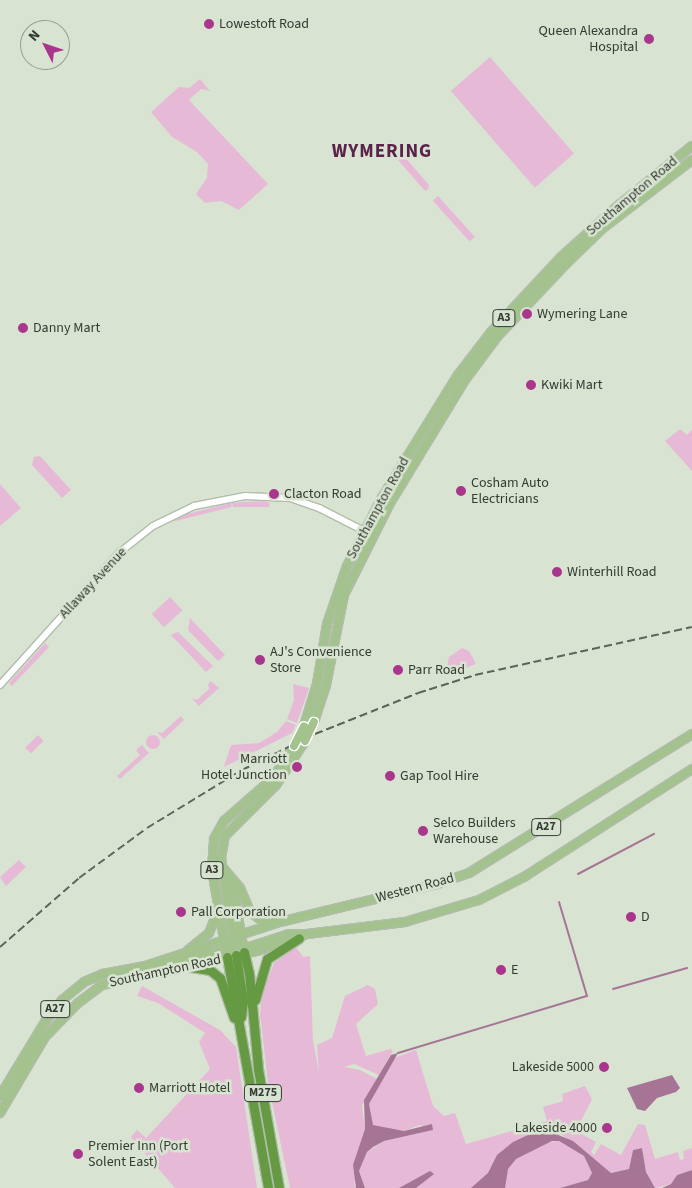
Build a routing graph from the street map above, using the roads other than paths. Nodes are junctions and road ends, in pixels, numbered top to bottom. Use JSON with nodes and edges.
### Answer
{"nodes":[{"id":1,"x":692,"y":146,"type":"edge"},
{"id":2,"x":692,"y":160,"type":"edge"},
{"id":3,"x":364,"y":530,"type":"junction"},
{"id":4,"x":374,"y":536,"type":"junction"},
{"id":5,"x":0,"y":685,"type":"edge"},
{"id":6,"x":692,"y":734,"type":"edge"},
{"id":7,"x":692,"y":769,"type":"edge"},
{"id":8,"x":224,"y":869,"type":"junction"},
{"id":9,"x":232,"y":880,"type":"junction"},
{"id":10,"x":219,"y":908,"type":"junction"},
{"id":11,"x":280,"y":922,"type":"junction"},
{"id":12,"x":303,"y":936,"type":"junction"},
{"id":13,"x":243,"y":937,"type":"junction"},
{"id":14,"x":225,"y":942,"type":"junction"},
{"id":15,"x":237,"y":949,"type":"junction"},
{"id":16,"x":177,"y":955,"type":"junction"},
{"id":17,"x":145,"y":966,"type":"junction"},
{"id":18,"x":191,"y":967,"type":"junction"},
{"id":19,"x":252,"y":1010,"type":"junction"},
{"id":20,"x":239,"y":1025,"type":"junction"},
{"id":21,"x":0,"y":1096,"type":"edge"},
{"id":22,"x":0,"y":1112,"type":"edge"},
{"id":23,"x":267,"y":1186,"type":"edge"},
{"id":24,"x":280,"y":1188,"type":"edge"}],
"edges":[{"from":1,"to":3,"type":"main road","name":"Southampton Road","number":"A3"},
{"from":2,"to":4,"type":"main road","name":"Southampton Road","number":"A3"},
{"from":3,"to":4,"type":"street","name":"Allaway Avenue"},
{"from":3,"to":5,"type":"street","name":"Allaway Avenue"},
{"from":3,"to":10,"type":"main road","name":"Southampton Road","number":"A3","bridge":true},
{"from":4,"to":8,"type":"main road","name":"Southampton Road","number":"A3","bridge":true},
{"from":6,"to":11,"type":"main road","name":"Western Road","number":"A27"},
{"from":7,"to":12,"type":"main road","name":"Western Road","number":"A27"},
{"from":8,"to":9,"type":"main road"},
{"from":8,"to":15,"type":"main road","number":"A3"},
{"from":9,"to":11,"type":"main road"},
{"from":9,"to":13,"type":"main road","number":"A3"},
{"from":10,"to":14,"type":"main road","name":"Southampton Road","number":"A3"},
{"from":10,"to":16,"type":"main road"},
{"from":11,"to":13,"type":"main road","name":"Western Road","number":"A27"},
{"from":12,"to":15,"type":"main road","name":"Western Road","number":"A27"},
{"from":12,"to":19,"type":"highway","number":"M275"},
{"from":13,"to":15,"type":"main road","name":"Western Road","number":"A27"},
{"from":14,"to":15,"type":"main road","name":"Southampton Road","number":"A3"},
{"from":14,"to":16,"type":"main road","name":"Southampton Road","number":"A27"},
{"from":15,"to":17,"type":"main road"},
{"from":15,"to":18,"type":"main road","name":"Southampton Road","number":"A27"},
{"from":15,"to":19,"type":"highway","number":"M275"},
{"from":15,"to":20,"type":"highway","number":"M275"},
{"from":16,"to":17,"type":"main road","name":"Southampton Road","number":"A27"},
{"from":17,"to":21,"type":"main road","name":"Southampton Road","number":"A27"},
{"from":18,"to":20,"type":"highway","number":"M275"},
{"from":18,"to":22,"type":"main road","name":"Southampton Road","number":"A27"},
{"from":19,"to":24,"type":"highway","number":"M275"},
{"from":20,"to":23,"type":"highway","number":"M275"}]}
